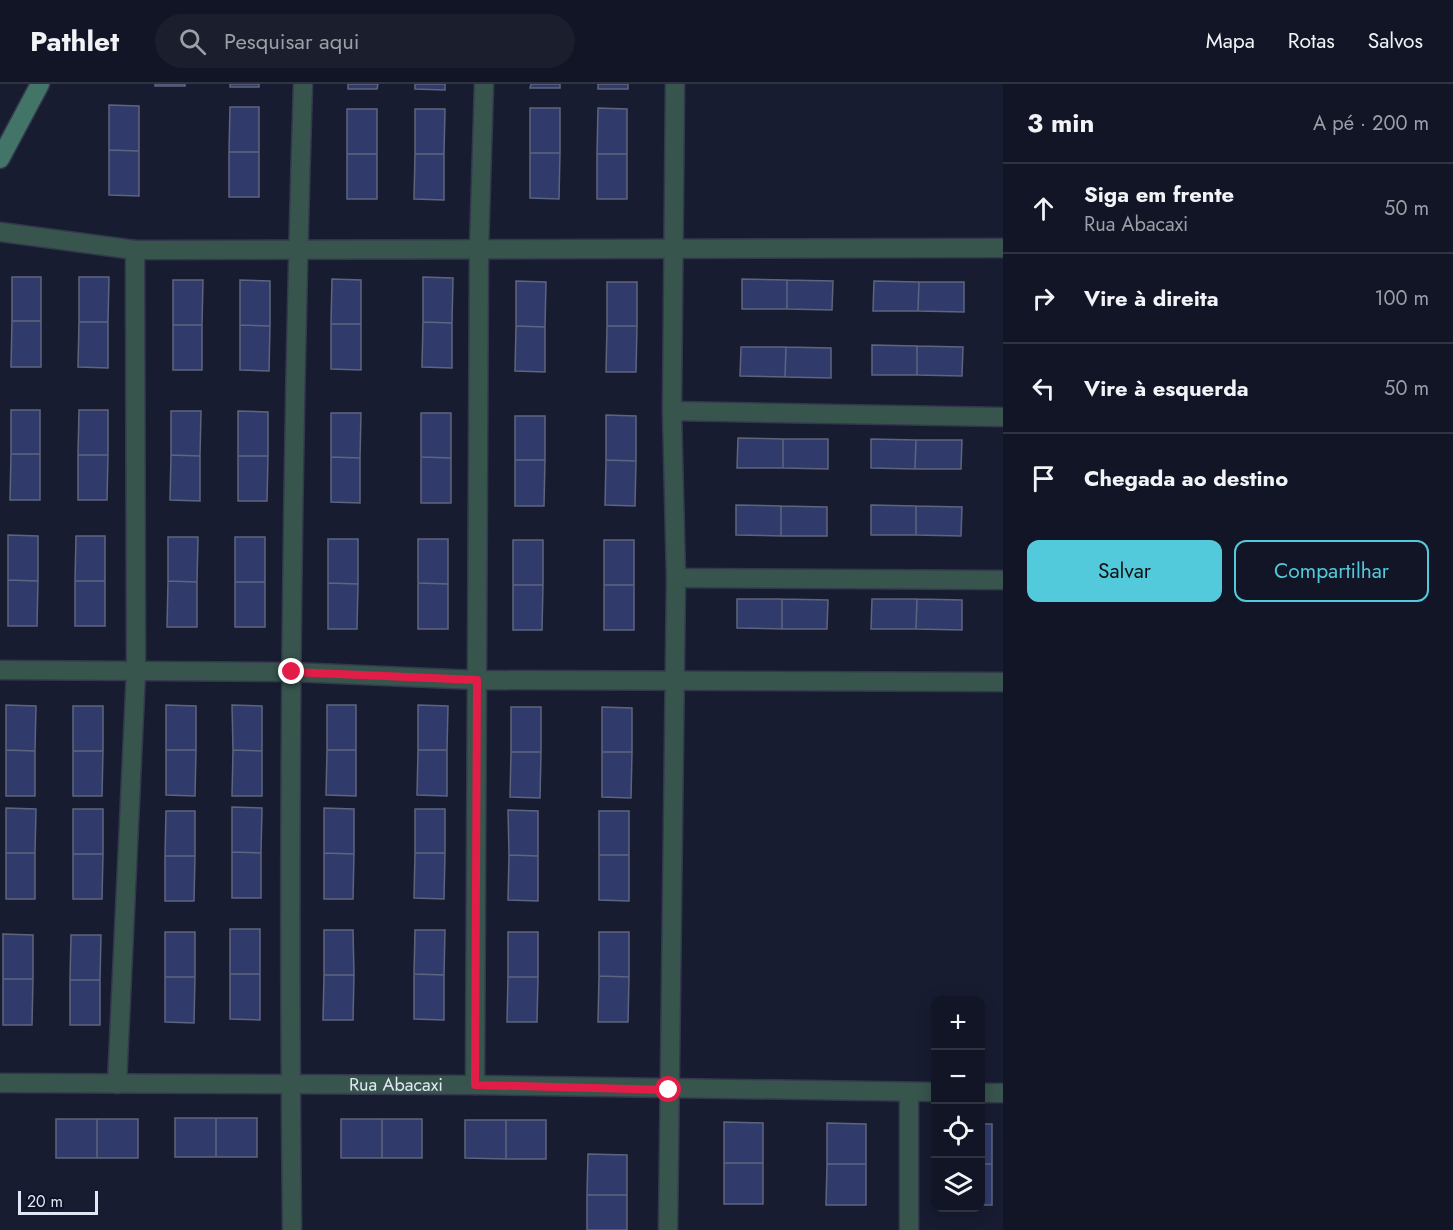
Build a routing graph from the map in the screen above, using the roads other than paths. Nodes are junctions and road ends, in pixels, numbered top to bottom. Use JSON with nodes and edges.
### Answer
{"nodes":[{"id":1,"x":40,"y":84,"type":"edge"},
{"id":2,"x":303,"y":84,"type":"edge"},
{"id":3,"x":484,"y":84,"type":"edge"},
{"id":4,"x":675,"y":84,"type":"edge"},
{"id":5,"x":2,"y":150,"type":"edge"},
{"id":6,"x":0,"y":232,"type":"edge"},
{"id":7,"x":1003,"y":248,"type":"edge"},
{"id":8,"x":479,"y":249,"type":"junction"},
{"id":9,"x":135,"y":250,"type":"junction"},
{"id":10,"x":673,"y":250,"type":"junction"},
{"id":11,"x":298,"y":251,"type":"junction"},
{"id":12,"x":672,"y":411,"type":"junction"},
{"id":13,"x":1003,"y":417,"type":"edge"},
{"id":14,"x":676,"y":578,"type":"junction"},
{"id":15,"x":1003,"y":580,"type":"edge"},
{"id":16,"x":0,"y":670,"type":"edge"},
{"id":17,"x":136,"y":671,"type":"junction"},
{"id":18,"x":292,"y":672,"type":"junction"},
{"id":19,"x":477,"y":680,"type":"junction"},
{"id":20,"x":673,"y":682,"type":"junction"},
{"id":21,"x":1003,"y":682,"type":"edge"},
{"id":22,"x":0,"y":1083,"type":"edge"},
{"id":23,"x":117,"y":1084,"type":"junction"},
{"id":24,"x":475,"y":1085,"type":"junction"},
{"id":25,"x":291,"y":1086,"type":"junction"},
{"id":26,"x":669,"y":1090,"type":"junction"},
{"id":27,"x":909,"y":1092,"type":"junction"},
{"id":28,"x":931,"y":1092,"type":"edge"},
{"id":29,"x":985,"y":1092,"type":"edge"},
{"id":30,"x":1003,"y":1093,"type":"edge"},
{"id":31,"x":292,"y":1230,"type":"edge"},
{"id":32,"x":668,"y":1230,"type":"edge"},
{"id":33,"x":909,"y":1230,"type":"edge"}],
"edges":[{"from":1,"to":5,"type":"street"},
{"from":2,"to":11,"type":"street"},
{"from":3,"to":8,"type":"street"},
{"from":4,"to":10,"type":"street"},
{"from":6,"to":9,"type":"street"},
{"from":7,"to":10,"type":"street"},
{"from":8,"to":10,"type":"street"},
{"from":8,"to":11,"type":"street"},
{"from":8,"to":19,"type":"street"},
{"from":9,"to":11,"type":"street"},
{"from":9,"to":17,"type":"street"},
{"from":10,"to":12,"type":"street"},
{"from":11,"to":18,"type":"street"},
{"from":12,"to":13,"type":"street"},
{"from":12,"to":14,"type":"street"},
{"from":14,"to":15,"type":"street"},
{"from":14,"to":20,"type":"street"},
{"from":16,"to":17,"type":"street"},
{"from":17,"to":18,"type":"street"},
{"from":17,"to":23,"type":"street"},
{"from":18,"to":19,"type":"street"},
{"from":18,"to":25,"type":"street"},
{"from":19,"to":20,"type":"street"},
{"from":19,"to":24,"type":"street"},
{"from":20,"to":21,"type":"street"},
{"from":20,"to":26,"type":"street"},
{"from":22,"to":23,"type":"street","name":"Rua Abacaxi"},
{"from":23,"to":25,"type":"street","name":"Rua Abacaxi"},
{"from":24,"to":25,"type":"street","name":"Rua Abacaxi"},
{"from":24,"to":26,"type":"street","name":"Rua Abacaxi"},
{"from":25,"to":31,"type":"street"},
{"from":26,"to":27,"type":"street","name":"Rua Abacaxi"},
{"from":26,"to":32,"type":"street"},
{"from":27,"to":28,"type":"street","name":"Rua Abacaxi"},
{"from":27,"to":33,"type":"street"},
{"from":29,"to":30,"type":"street"}]}
